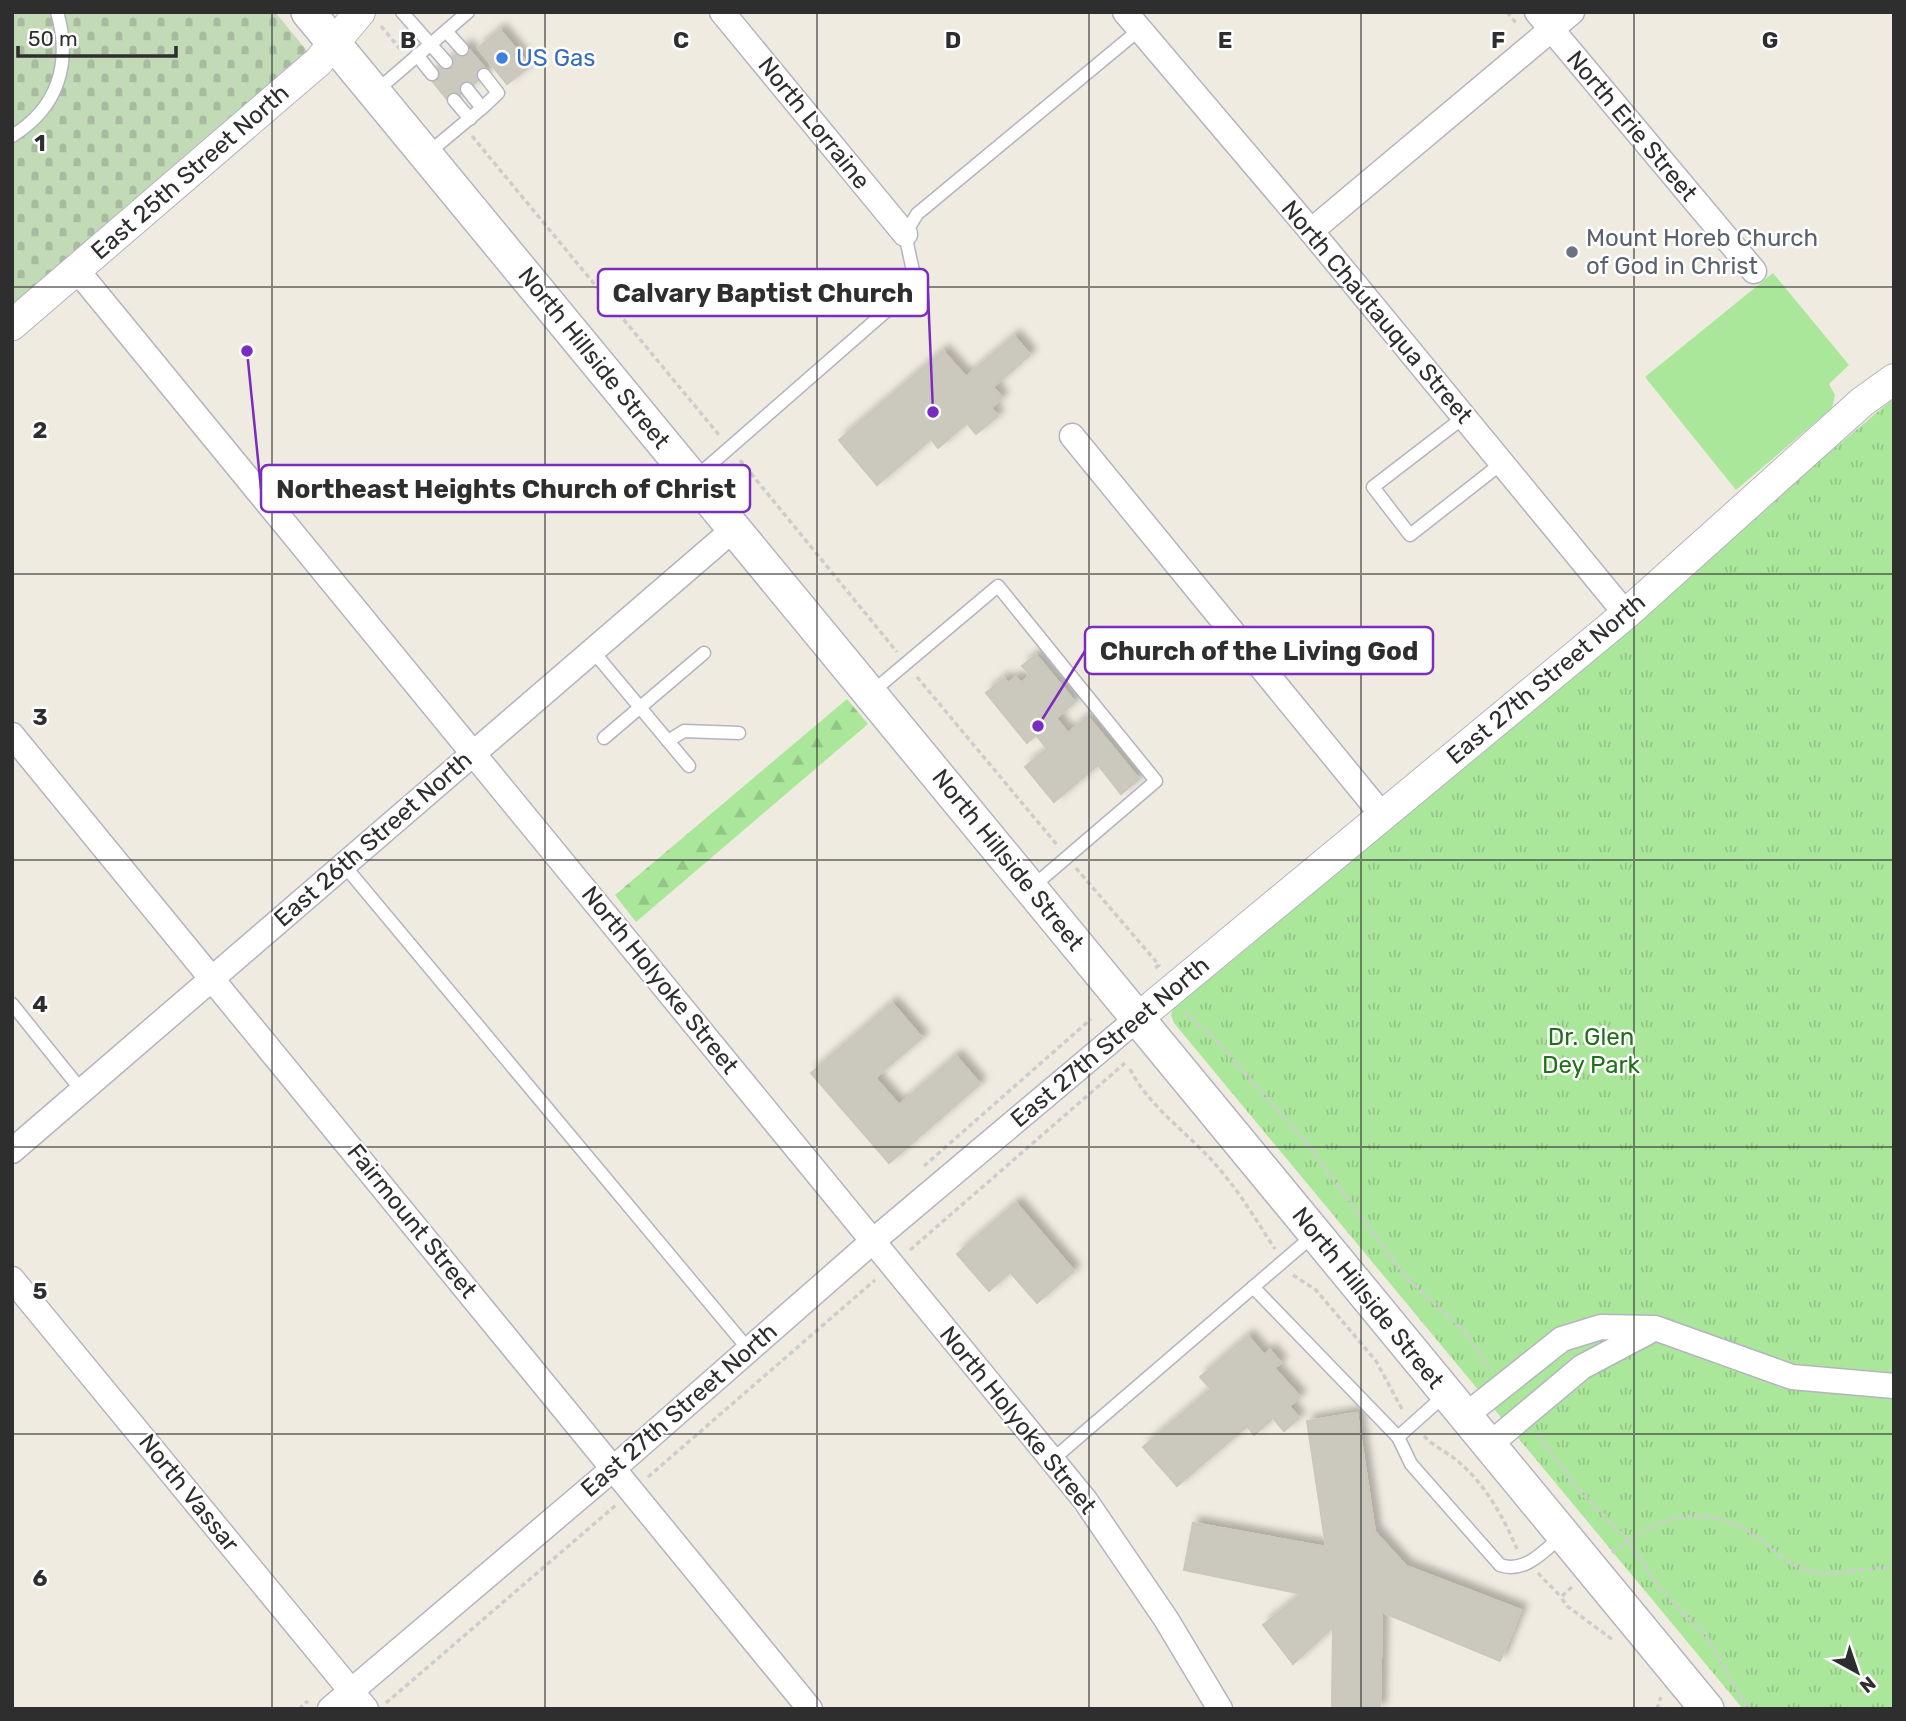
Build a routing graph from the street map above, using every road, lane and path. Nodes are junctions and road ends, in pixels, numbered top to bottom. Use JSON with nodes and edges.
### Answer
{"nodes":[{"id":1,"x":57,"y":12,"type":"edge"},
{"id":2,"x":308,"y":12,"type":"edge"},
{"id":3,"x":402,"y":12,"type":"edge"},
{"id":4,"x":468,"y":12,"type":"edge"},
{"id":5,"x":722,"y":12,"type":"edge"},
{"id":6,"x":1572,"y":12,"type":"edge"},
{"id":7,"x":368,"y":16,"type":"edge"},
{"id":8,"x":1132,"y":21,"type":"edge"},
{"id":9,"x":1544,"y":21,"type":"edge"},
{"id":10,"x":446,"y":31,"type":"junction"},
{"id":11,"x":333,"y":42,"type":"junction"},
{"id":12,"x":430,"y":45,"type":"junction"},
{"id":13,"x":462,"y":50,"type":"dead end"},
{"id":14,"x":413,"y":58,"type":"junction"},
{"id":15,"x":446,"y":62,"type":"dead end"},
{"id":16,"x":432,"y":74,"type":"dead end"},
{"id":17,"x":484,"y":75,"type":"dead end"},
{"id":18,"x":467,"y":89,"type":"dead end"},
{"id":19,"x":375,"y":92,"type":"junction"},
{"id":20,"x":454,"y":100,"type":"dead end"},
{"id":21,"x":482,"y":107,"type":"junction"},
{"id":22,"x":466,"y":122,"type":"junction"},
{"id":23,"x":12,"y":136,"type":"edge"},
{"id":24,"x":426,"y":154,"type":"junction"},
{"id":25,"x":1311,"y":231,"type":"junction"},
{"id":26,"x":905,"y":234,"type":"junction"},
{"id":27,"x":76,"y":269,"type":"junction"},
{"id":28,"x":1754,"y":271,"type":"dead end"},
{"id":29,"x":12,"y":325,"type":"edge"},
{"id":30,"x":1894,"y":379,"type":"edge"},
{"id":31,"x":1464,"y":417,"type":"junction"},
{"id":32,"x":1072,"y":436,"type":"dead end"},
{"id":33,"x":730,"y":448,"type":"junction"},
{"id":34,"x":1502,"y":463,"type":"junction"},
{"id":35,"x":694,"y":479,"type":"junction"},
{"id":36,"x":734,"y":528,"type":"junction"},
{"id":37,"x":1626,"y":614,"type":"junction"},
{"id":38,"x":592,"y":650,"type":"junction"},
{"id":39,"x":704,"y":653,"type":"dead end"},
{"id":40,"x":905,"y":662,"type":"junction"},
{"id":41,"x":870,"y":693,"type":"junction"},
{"id":42,"x":639,"y":707,"type":"junction"},
{"id":43,"x":739,"y":733,"type":"dead end"},
{"id":44,"x":12,"y":735,"type":"edge"},
{"id":45,"x":604,"y":738,"type":"dead end"},
{"id":46,"x":668,"y":741,"type":"junction"},
{"id":47,"x":472,"y":753,"type":"junction"},
{"id":48,"x":689,"y":766,"type":"dead end"},
{"id":49,"x":1383,"y":816,"type":"junction"},
{"id":50,"x":1068,"y":857,"type":"junction"},
{"id":51,"x":343,"y":864,"type":"junction"},
{"id":52,"x":1031,"y":888,"type":"junction"},
{"id":53,"x":1152,"y":971,"type":"dead end"},
{"id":54,"x":212,"y":978,"type":"junction"},
{"id":55,"x":12,"y":1004,"type":"edge"},
{"id":56,"x":1183,"y":1012,"type":"dead end"},
{"id":57,"x":1138,"y":1018,"type":"junction"},
{"id":58,"x":1125,"y":1063,"type":"dead end"},
{"id":59,"x":1130,"y":1069,"type":"dead end"},
{"id":60,"x":82,"y":1091,"type":"junction"},
{"id":61,"x":12,"y":1151,"type":"edge"},
{"id":62,"x":1315,"y":1234,"type":"junction"},
{"id":63,"x":873,"y":1241,"type":"junction"},
{"id":64,"x":1283,"y":1262,"type":"junction"},
{"id":65,"x":892,"y":1265,"type":"junction"},
{"id":66,"x":12,"y":1279,"type":"edge"},
{"id":67,"x":1254,"y":1287,"type":"junction"},
{"id":68,"x":1655,"y":1328,"type":"junction"},
{"id":69,"x":749,"y":1350,"type":"junction"},
{"id":70,"x":1894,"y":1386,"type":"edge"},
{"id":71,"x":1503,"y":1387,"type":"junction"},
{"id":72,"x":1456,"y":1405,"type":"junction"},
{"id":73,"x":1524,"y":1415,"type":"junction"},
{"id":74,"x":1413,"y":1423,"type":"junction"},
{"id":75,"x":1398,"y":1437,"type":"junction"},
{"id":76,"x":1489,"y":1445,"type":"junction"},
{"id":77,"x":1052,"y":1460,"type":"junction"},
{"id":78,"x":614,"y":1468,"type":"junction"},
{"id":79,"x":633,"y":1490,"type":"junction"},
{"id":80,"x":1563,"y":1535,"type":"junction"},
{"id":81,"x":1628,"y":1540,"type":"junction"},
{"id":82,"x":1612,"y":1552,"type":"dead end"},
{"id":83,"x":1528,"y":1562,"type":"junction"},
{"id":84,"x":1894,"y":1567,"type":"edge"},
{"id":85,"x":1575,"y":1584,"type":"dead end"},
{"id":86,"x":1561,"y":1597,"type":"junction"},
{"id":87,"x":1617,"y":1643,"type":"dead end"},
{"id":88,"x":1654,"y":1688,"type":"dead end"},
{"id":89,"x":358,"y":1700,"type":"edge"},
{"id":90,"x":330,"y":1709,"type":"edge"},
{"id":91,"x":380,"y":1709,"type":"edge"},
{"id":92,"x":810,"y":1709,"type":"edge"},
{"id":93,"x":1220,"y":1709,"type":"edge"},
{"id":94,"x":1657,"y":1709,"type":"edge"},
{"id":95,"x":1707,"y":1709,"type":"edge"},
{"id":96,"x":1748,"y":1709,"type":"edge"}],
"edges":[{"from":1,"to":23,"type":"lane"},
{"from":2,"to":11,"type":"main road","name":"North Hillside Street"},
{"from":3,"to":12,"type":"lane"},
{"from":4,"to":10,"type":"lane"},
{"from":5,"to":26,"type":"street","name":"North Lorraine"},
{"from":6,"to":9,"type":"street"},
{"from":7,"to":11,"type":"street","name":"East 25th Street North"},
{"from":7,"to":14,"type":"path"},
{"from":8,"to":25,"type":"street","name":"North Chautauqua Street"},
{"from":8,"to":26,"type":"lane"},
{"from":9,"to":25,"type":"street"},
{"from":9,"to":28,"type":"street","name":"North Erie Street"},
{"from":10,"to":12,"type":"lane"},
{"from":10,"to":13,"type":"lane"},
{"from":11,"to":19,"type":"main road","name":"North Hillside Street"},
{"from":11,"to":27,"type":"street","name":"East 25th Street North"},
{"from":12,"to":14,"type":"lane"},
{"from":12,"to":15,"type":"lane"},
{"from":14,"to":16,"type":"lane"},
{"from":14,"to":19,"type":"lane"},
{"from":17,"to":21,"type":"lane"},
{"from":18,"to":21,"type":"lane"},
{"from":19,"to":24,"type":"main road","name":"North Hillside Street"},
{"from":20,"to":22,"type":"lane"},
{"from":21,"to":22,"type":"lane"},
{"from":22,"to":24,"type":"lane"},
{"from":22,"to":33,"type":"path"},
{"from":24,"to":35,"type":"main road","name":"North Hillside Street"},
{"from":25,"to":31,"type":"street","name":"North Chautauqua Street"},
{"from":26,"to":33,"type":"lane"},
{"from":27,"to":29,"type":"street","name":"East 25th Street North"},
{"from":27,"to":47,"type":"street","name":"North Holyoke Street"},
{"from":30,"to":37,"type":"street","name":"East 27th Street North"},
{"from":31,"to":34,"type":"street","name":"North Chautauqua Street"},
{"from":31,"to":34,"type":"lane"},
{"from":32,"to":49,"type":"street"},
{"from":33,"to":35,"type":"lane"},
{"from":33,"to":40,"type":"path"},
{"from":34,"to":37,"type":"street","name":"North Chautauqua Street"},
{"from":35,"to":36,"type":"main road","name":"North Hillside Street"},
{"from":36,"to":38,"type":"street","name":"East 26th Street North"},
{"from":36,"to":41,"type":"main road","name":"North Hillside Street"},
{"from":37,"to":49,"type":"street","name":"East 27th Street North"},
{"from":38,"to":42,"type":"lane"},
{"from":38,"to":47,"type":"street","name":"East 26th Street North"},
{"from":39,"to":42,"type":"lane"},
{"from":40,"to":41,"type":"lane"},
{"from":40,"to":50,"type":"path"},
{"from":40,"to":50,"type":"lane"},
{"from":41,"to":52,"type":"main road","name":"North Hillside Street"},
{"from":42,"to":45,"type":"lane"},
{"from":42,"to":46,"type":"lane"},
{"from":43,"to":46,"type":"lane"},
{"from":44,"to":54,"type":"street","name":"Fairmount Street"},
{"from":46,"to":48,"type":"lane"},
{"from":47,"to":51,"type":"street","name":"East 26th Street North"},
{"from":47,"to":63,"type":"street","name":"North Holyoke Street"},
{"from":49,"to":57,"type":"street","name":"East 27th Street North"},
{"from":50,"to":52,"type":"lane"},
{"from":50,"to":53,"type":"path"},
{"from":51,"to":54,"type":"street","name":"East 26th Street North"},
{"from":51,"to":69,"type":"lane"},
{"from":52,"to":57,"type":"main road","name":"North Hillside Street"},
{"from":54,"to":60,"type":"street","name":"East 26th Street North"},
{"from":54,"to":78,"type":"street","name":"Fairmount Street"},
{"from":55,"to":60,"type":"lane"},
{"from":56,"to":71,"type":"path"},
{"from":57,"to":62,"type":"main road","name":"North Hillside Street"},
{"from":57,"to":63,"type":"street","name":"East 27th Street North"},
{"from":58,"to":65,"type":"path"},
{"from":59,"to":64,"type":"path"},
{"from":60,"to":61,"type":"street","name":"East 26th Street North"},
{"from":62,"to":64,"type":"lane"},
{"from":62,"to":72,"type":"main road","name":"North Hillside Street"},
{"from":63,"to":65,"type":"street","name":"North Holyoke Street"},
{"from":63,"to":69,"type":"street","name":"East 27th Street North"},
{"from":64,"to":67,"type":"lane"},
{"from":64,"to":74,"type":"path"},
{"from":65,"to":77,"type":"street","name":"North Holyoke Street"},
{"from":65,"to":79,"type":"path"},
{"from":66,"to":89,"type":"street","name":"North Vassar"},
{"from":67,"to":75,"type":"lane"},
{"from":67,"to":77,"type":"lane"},
{"from":68,"to":70,"type":"street"},
{"from":68,"to":71,"type":"street"},
{"from":68,"to":73,"type":"street"},
{"from":69,"to":78,"type":"street","name":"East 27th Street North"},
{"from":71,"to":72,"type":"street"},
{"from":72,"to":74,"type":"lane"},
{"from":72,"to":76,"type":"main road","name":"North Hillside Street"},
{"from":73,"to":76,"type":"street"},
{"from":73,"to":81,"type":"path"},
{"from":74,"to":75,"type":"lane"},
{"from":74,"to":83,"type":"path"},
{"from":75,"to":83,"type":"lane"},
{"from":76,"to":80,"type":"main road","name":"North Hillside Street"},
{"from":77,"to":93,"type":"street","name":"North Holyoke Street"},
{"from":78,"to":79,"type":"street","name":"Fairmount Street"},
{"from":78,"to":89,"type":"street","name":"East 27th Street North"},
{"from":79,"to":91,"type":"path"},
{"from":79,"to":92,"type":"street","name":"Fairmount Street"},
{"from":80,"to":83,"type":"lane"},
{"from":80,"to":95,"type":"main road","name":"North Hillside Street"},
{"from":81,"to":82,"type":"path"},
{"from":81,"to":84,"type":"path"},
{"from":81,"to":96,"type":"path"},
{"from":83,"to":86,"type":"path"},
{"from":85,"to":86,"type":"path"},
{"from":86,"to":87,"type":"path"},
{"from":88,"to":94,"type":"path"},
{"from":89,"to":90,"type":"street","name":"East 27th Street North"}]}
